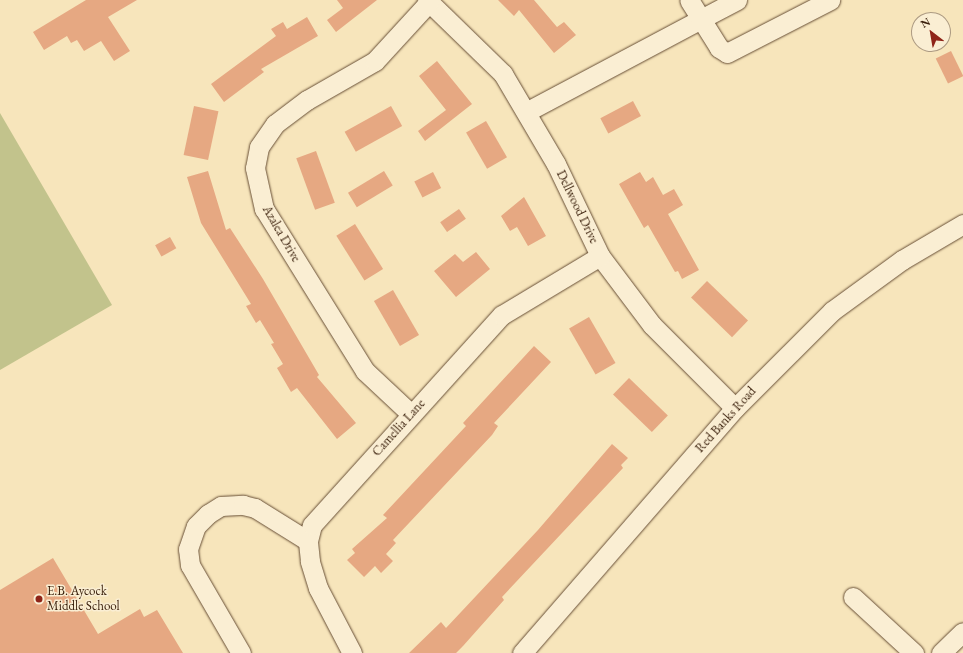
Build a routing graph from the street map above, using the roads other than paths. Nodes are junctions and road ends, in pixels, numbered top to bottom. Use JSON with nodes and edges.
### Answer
{"nodes":[{"id":1,"x":689,"y":0,"type":"edge"},
{"id":2,"x":737,"y":0,"type":"edge"},
{"id":3,"x":830,"y":0,"type":"edge"},
{"id":4,"x":428,"y":1,"type":"edge"},
{"id":5,"x":701,"y":19,"type":"junction"},
{"id":6,"x":526,"y":112,"type":"junction"},
{"id":7,"x":963,"y":224,"type":"edge"},
{"id":8,"x":600,"y":256,"type":"junction"},
{"id":9,"x":735,"y":408,"type":"junction"},
{"id":10,"x":411,"y":414,"type":"junction"},
{"id":11,"x":308,"y":541,"type":"junction"},
{"id":12,"x":853,"y":597,"type":"dead end"},
{"id":13,"x":963,"y":632,"type":"edge"},
{"id":14,"x":241,"y":653,"type":"edge"},
{"id":15,"x":352,"y":653,"type":"edge"},
{"id":16,"x":522,"y":653,"type":"edge"},
{"id":17,"x":914,"y":653,"type":"edge"},
{"id":18,"x":941,"y":653,"type":"edge"}],
"edges":[{"from":1,"to":5,"type":"street"},
{"from":2,"to":5,"type":"street"},
{"from":3,"to":5,"type":"street"},
{"from":4,"to":6,"type":"street","name":"Dellwood Drive"},
{"from":4,"to":10,"type":"street","name":"Azalea Drive"},
{"from":5,"to":6,"type":"street"},
{"from":6,"to":8,"type":"street","name":"Dellwood Drive"},
{"from":7,"to":9,"type":"street","name":"Red Banks Road"},
{"from":8,"to":9,"type":"street","name":"Dellwood Drive"},
{"from":8,"to":10,"type":"street","name":"Camellia Lane"},
{"from":9,"to":16,"type":"street","name":"Red Banks Road"},
{"from":10,"to":11,"type":"street","name":"Camellia Lane"},
{"from":11,"to":14,"type":"street"},
{"from":11,"to":15,"type":"street","name":"Camellia Lane"},
{"from":12,"to":17,"type":"street"},
{"from":13,"to":18,"type":"street"}]}
